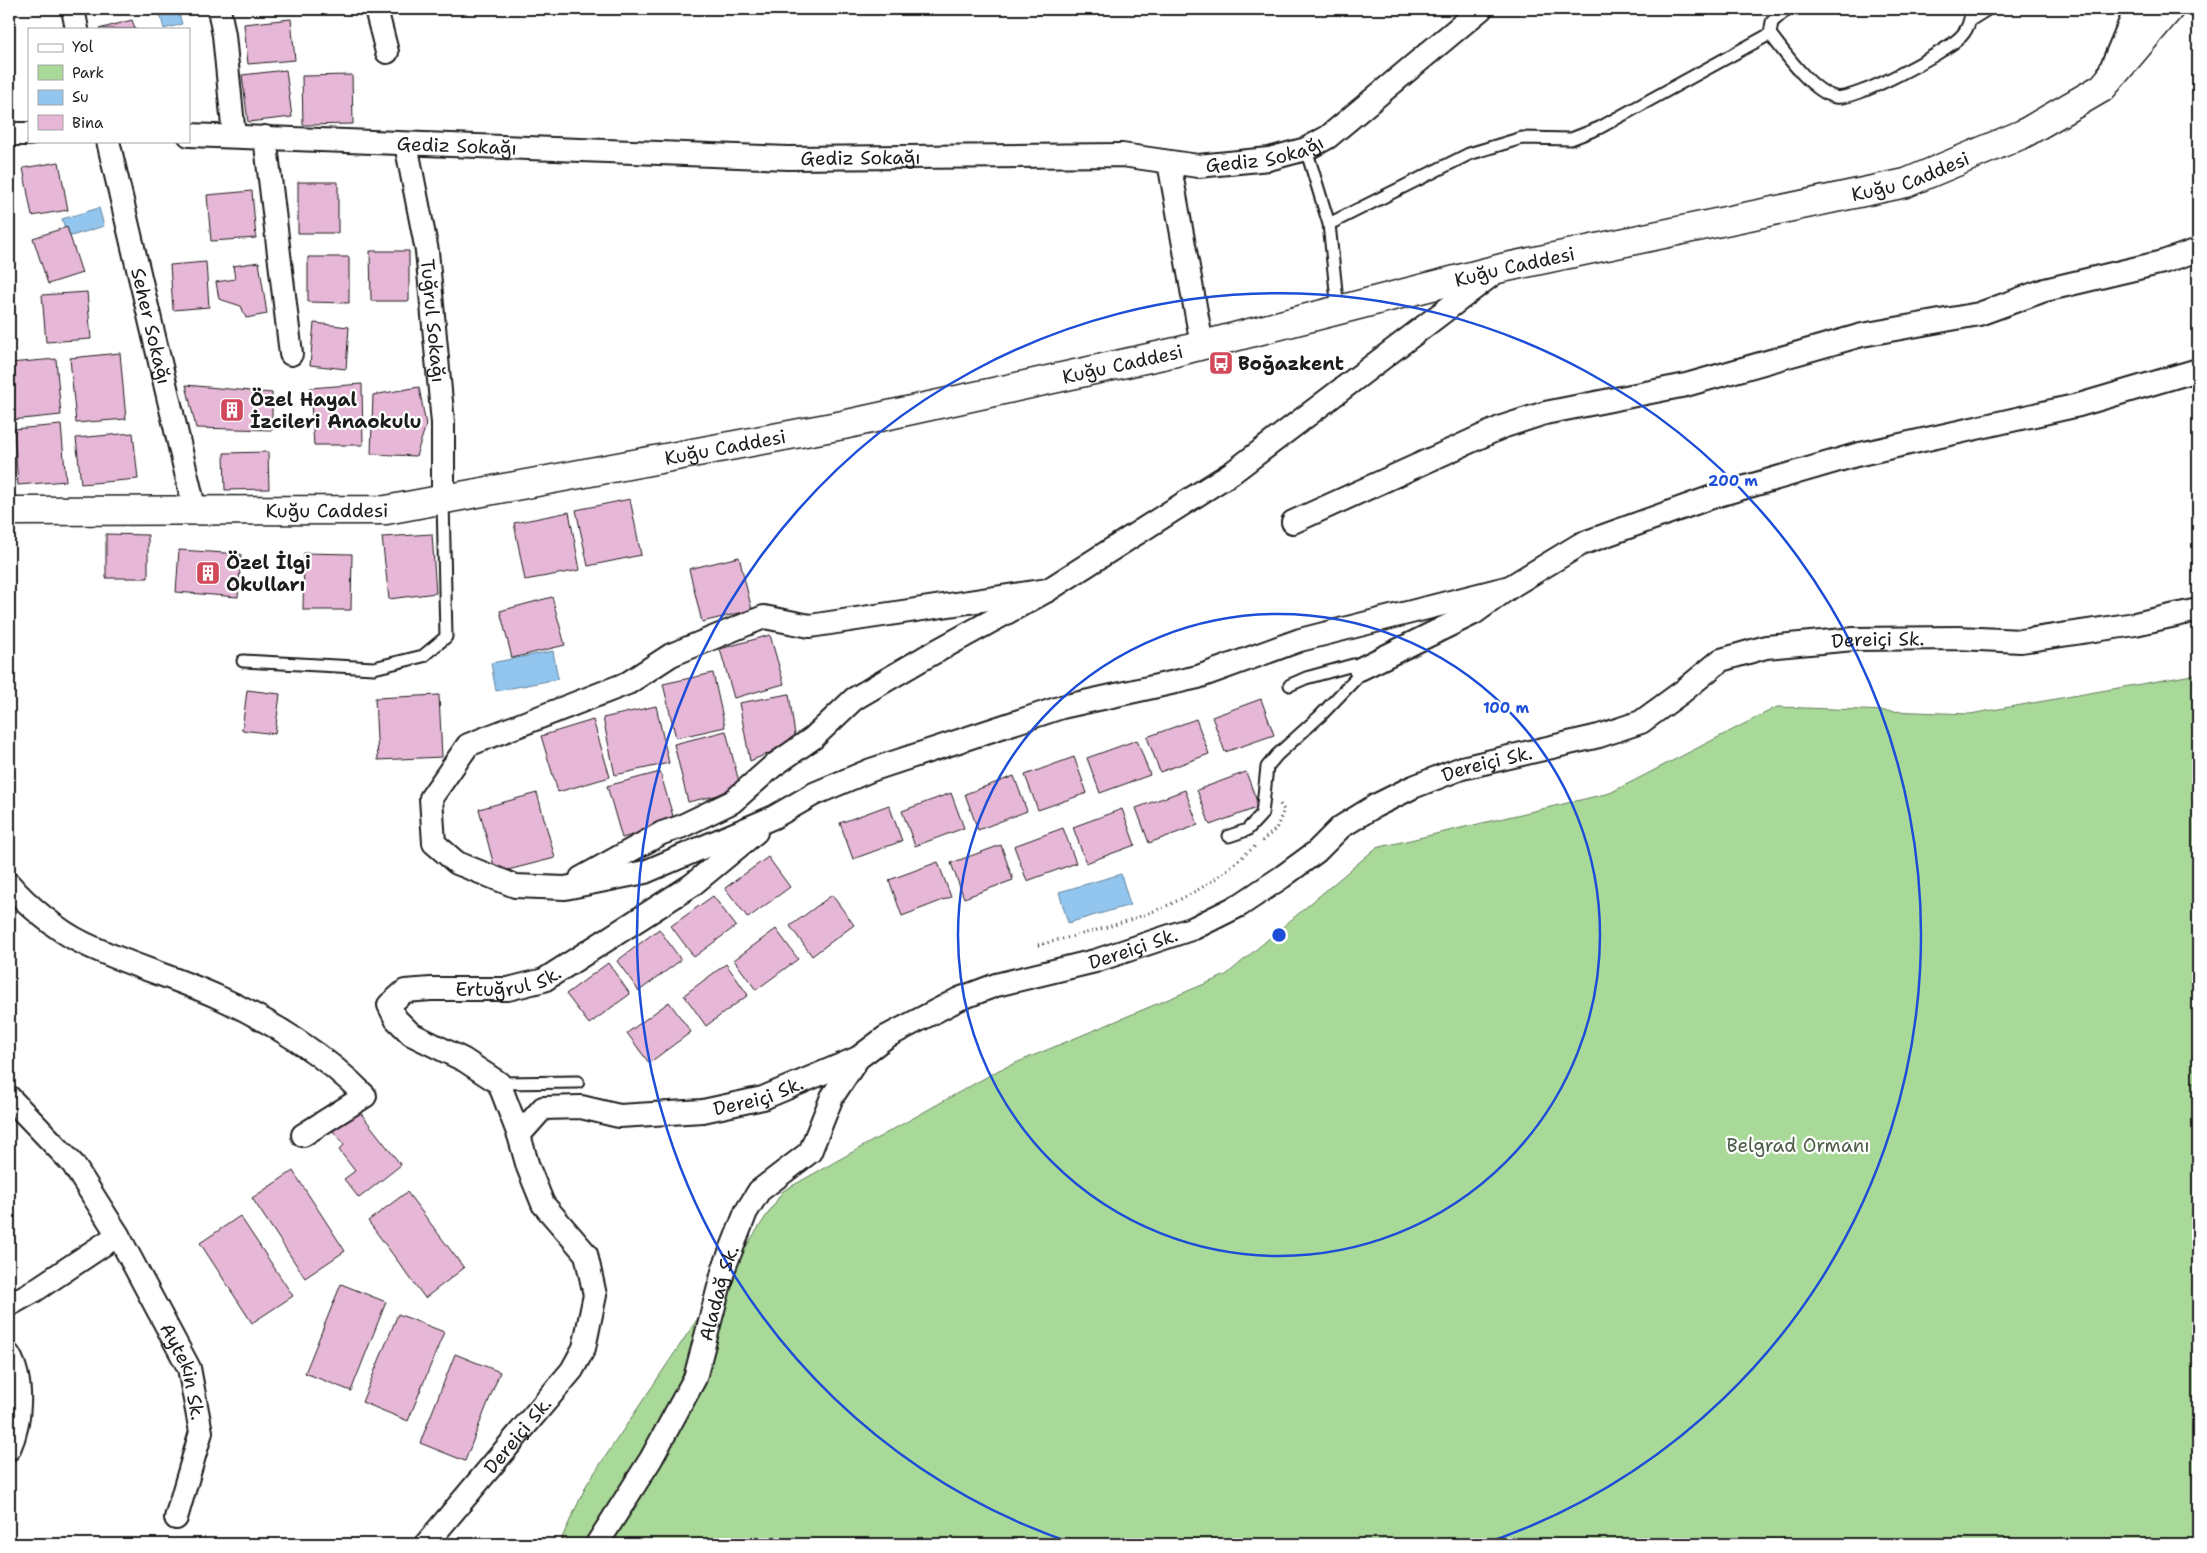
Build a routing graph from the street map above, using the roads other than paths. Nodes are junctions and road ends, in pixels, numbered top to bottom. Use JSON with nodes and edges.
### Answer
{"nodes":[{"id":1,"x":72,"y":9,"type":"edge"},
{"id":2,"x":219,"y":9,"type":"edge"},
{"id":3,"x":376,"y":9,"type":"edge"},
{"id":4,"x":1481,"y":9,"type":"edge"},
{"id":5,"x":1787,"y":9,"type":"edge"},
{"id":6,"x":1988,"y":9,"type":"edge"},
{"id":7,"x":2136,"y":9,"type":"edge"},
{"id":8,"x":2169,"y":9,"type":"edge"},
{"id":9,"x":1971,"y":14,"type":"edge"},
{"id":10,"x":77,"y":28,"type":"edge"},
{"id":11,"x":1770,"y":34,"type":"junction"},
{"id":12,"x":387,"y":52,"type":"dead end"},
{"id":13,"x":2102,"y":88,"type":"junction"},
{"id":14,"x":9,"y":134,"type":"edge"},
{"id":15,"x":28,"y":134,"type":"edge"},
{"id":16,"x":190,"y":135,"type":"edge"},
{"id":17,"x":234,"y":136,"type":"junction"},
{"id":18,"x":264,"y":137,"type":"junction"},
{"id":19,"x":108,"y":142,"type":"edge"},
{"id":20,"x":406,"y":144,"type":"junction"},
{"id":21,"x":1306,"y":149,"type":"junction"},
{"id":22,"x":1169,"y":162,"type":"junction"},
{"id":23,"x":1329,"y":224,"type":"junction"},
{"id":24,"x":2198,"y":250,"type":"edge"},
{"id":25,"x":1502,"y":268,"type":"junction"},
{"id":26,"x":1338,"y":310,"type":"junction"},
{"id":27,"x":1202,"y":345,"type":"junction"},
{"id":28,"x":291,"y":354,"type":"dead end"},
{"id":29,"x":2198,"y":370,"type":"edge"},
{"id":30,"x":443,"y":500,"type":"junction"},
{"id":31,"x":9,"y":511,"type":"edge"},
{"id":32,"x":195,"y":511,"type":"junction"},
{"id":33,"x":1293,"y":522,"type":"dead end"},
{"id":34,"x":1510,"y":587,"type":"junction"},
{"id":35,"x":1048,"y":590,"type":"junction"},
{"id":36,"x":2198,"y":610,"type":"edge"},
{"id":37,"x":243,"y":661,"type":"dead end"},
{"id":38,"x":1360,"y":669,"type":"junction"},
{"id":39,"x":1290,"y":685,"type":"dead end"},
{"id":40,"x":774,"y":817,"type":"junction"},
{"id":41,"x":1229,"y":836,"type":"dead end"},
{"id":42,"x":9,"y":884,"type":"edge"},
{"id":43,"x":565,"y":888,"type":"junction"},
{"id":44,"x":858,"y":1058,"type":"junction"},
{"id":45,"x":578,"y":1082,"type":"dead end"},
{"id":46,"x":499,"y":1083,"type":"junction"},
{"id":47,"x":9,"y":1097,"type":"edge"},
{"id":48,"x":303,"y":1135,"type":"dead end"},
{"id":49,"x":519,"y":1135,"type":"junction"},
{"id":50,"x":118,"y":1234,"type":"junction"},
{"id":51,"x":9,"y":1305,"type":"edge"},
{"id":52,"x":9,"y":1355,"type":"edge"},
{"id":53,"x":9,"y":1449,"type":"edge"},
{"id":54,"x":176,"y":1518,"type":"dead end"},
{"id":55,"x":426,"y":1544,"type":"edge"},
{"id":56,"x":597,"y":1544,"type":"edge"}],
"edges":[{"from":1,"to":10,"type":"street"},
{"from":2,"to":17,"type":"street"},
{"from":3,"to":12,"type":"street"},
{"from":4,"to":21,"type":"street","name":"Gediz Sokağı"},
{"from":5,"to":11,"type":"lane"},
{"from":6,"to":9,"type":"lane"},
{"from":7,"to":13,"type":"street"},
{"from":8,"to":13,"type":"street","name":"Kuğu Caddesi"},
{"from":9,"to":11,"type":"lane"},
{"from":11,"to":23,"type":"lane"},
{"from":13,"to":25,"type":"street","name":"Kuğu Caddesi"},
{"from":14,"to":15,"type":"street"},
{"from":16,"to":17,"type":"street","name":"Gediz Sokağı"},
{"from":17,"to":18,"type":"street","name":"Gediz Sokağı"},
{"from":18,"to":20,"type":"street","name":"Gediz Sokağı"},
{"from":18,"to":28,"type":"street"},
{"from":19,"to":32,"type":"street","name":"Seher Sokağı"},
{"from":20,"to":22,"type":"street","name":"Gediz Sokağı"},
{"from":20,"to":30,"type":"street","name":"Tuğrul Sokağı"},
{"from":21,"to":22,"type":"street","name":"Gediz Sokağı"},
{"from":21,"to":23,"type":"lane"},
{"from":22,"to":27,"type":"street"},
{"from":23,"to":26,"type":"lane"},
{"from":24,"to":33,"type":"street"},
{"from":25,"to":26,"type":"street","name":"Kuğu Caddesi"},
{"from":25,"to":35,"type":"street"},
{"from":26,"to":27,"type":"street","name":"Kuğu Caddesi"},
{"from":27,"to":30,"type":"street","name":"Kuğu Caddesi"},
{"from":29,"to":34,"type":"street"},
{"from":30,"to":32,"type":"street","name":"Kuğu Caddesi"},
{"from":30,"to":37,"type":"lane"},
{"from":31,"to":32,"type":"street","name":"Kuğu Caddesi"},
{"from":34,"to":38,"type":"street"},
{"from":34,"to":40,"type":"street"},
{"from":35,"to":43,"type":"street"},
{"from":35,"to":43,"type":"street"},
{"from":36,"to":44,"type":"street","name":"Dereiçi Sk."},
{"from":38,"to":39,"type":"lane"},
{"from":38,"to":41,"type":"lane"},
{"from":40,"to":43,"type":"street"},
{"from":40,"to":46,"type":"street","name":"Ertuğrul Sk."},
{"from":42,"to":48,"type":"street"},
{"from":44,"to":49,"type":"street","name":"Dereiçi Sk."},
{"from":44,"to":56,"type":"street","name":"Aladağ Sk."},
{"from":45,"to":46,"type":"lane"},
{"from":46,"to":49,"type":"street"},
{"from":47,"to":50,"type":"street","name":"Aytekin Sk."},
{"from":49,"to":55,"type":"street","name":"Dereiçi Sk."},
{"from":50,"to":51,"type":"street"},
{"from":50,"to":54,"type":"street","name":"Aytekin Sk."},
{"from":52,"to":53,"type":"street"}]}
